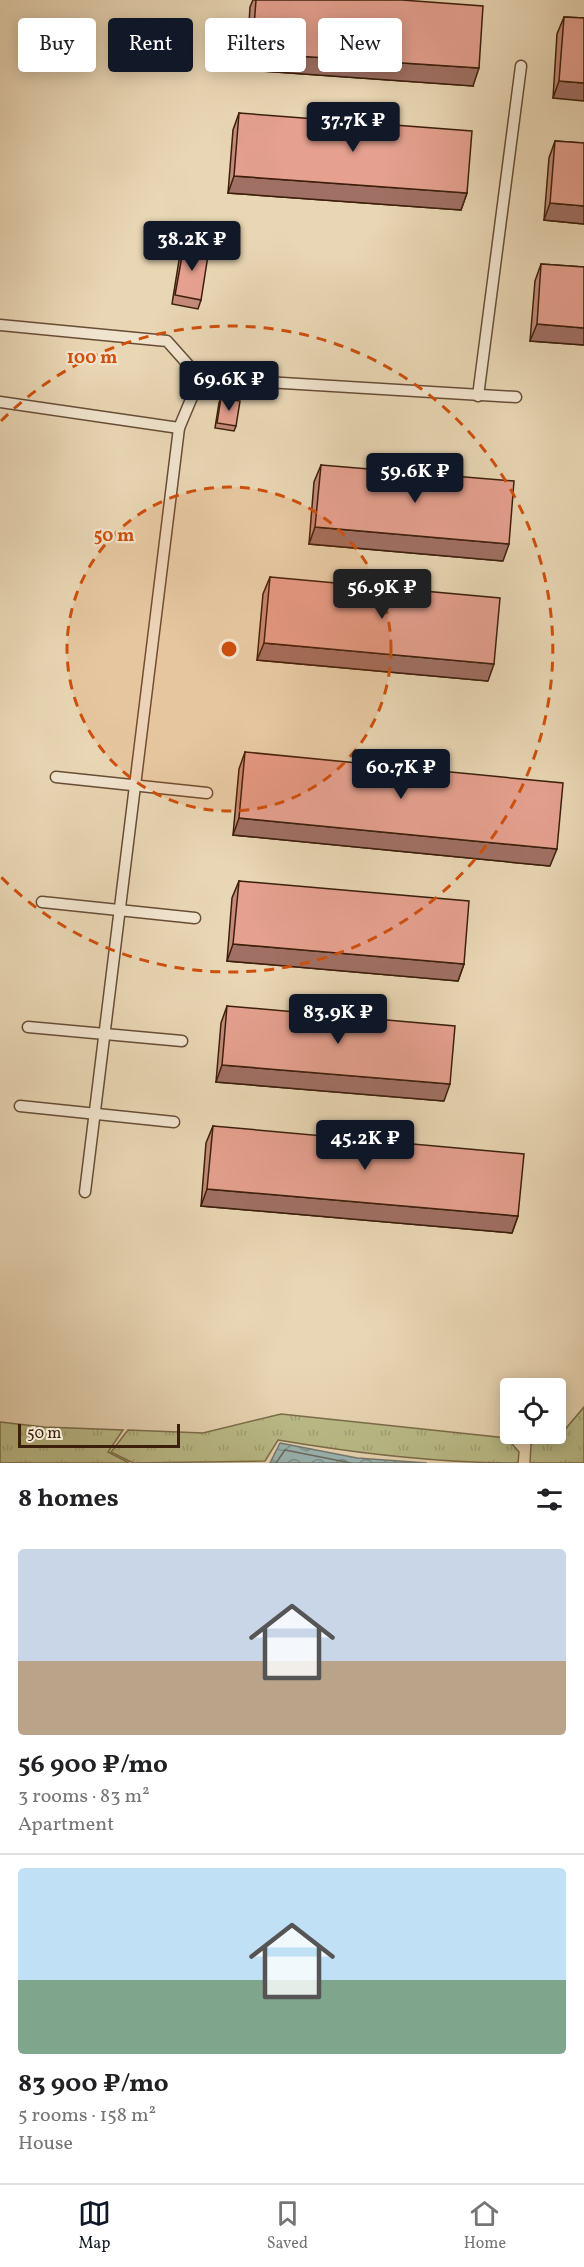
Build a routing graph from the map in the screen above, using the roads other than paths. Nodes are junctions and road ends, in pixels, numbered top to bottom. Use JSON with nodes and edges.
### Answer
{"nodes":[{"id":1,"x":522,"y":66,"type":"dead end"},
{"id":2,"x":0,"y":325,"type":"edge"},
{"id":3,"x":200,"y":378,"type":"junction"},
{"id":4,"x":478,"y":396,"type":"junction"},
{"id":5,"x":516,"y":397,"type":"dead end"},
{"id":6,"x":0,"y":402,"type":"edge"},
{"id":7,"x":179,"y":428,"type":"junction"},
{"id":8,"x":56,"y":777,"type":"dead end"},
{"id":9,"x":135,"y":785,"type":"junction"},
{"id":10,"x":207,"y":793,"type":"dead end"},
{"id":11,"x":42,"y":902,"type":"dead end"},
{"id":12,"x":119,"y":910,"type":"junction"},
{"id":13,"x":195,"y":918,"type":"dead end"},
{"id":14,"x":28,"y":1028,"type":"dead end"},
{"id":15,"x":104,"y":1034,"type":"junction"},
{"id":16,"x":182,"y":1041,"type":"dead end"},
{"id":17,"x":20,"y":1106,"type":"dead end"},
{"id":18,"x":94,"y":1114,"type":"junction"},
{"id":19,"x":174,"y":1122,"type":"dead end"},
{"id":20,"x":85,"y":1192,"type":"dead end"}],
"edges":[{"from":1,"to":4,"type":"lane"},
{"from":2,"to":3,"type":"lane"},
{"from":3,"to":4,"type":"lane"},
{"from":3,"to":7,"type":"lane"},
{"from":4,"to":5,"type":"lane"},
{"from":6,"to":7,"type":"lane"},
{"from":7,"to":9,"type":"lane"},
{"from":8,"to":9,"type":"lane"},
{"from":9,"to":10,"type":"lane"},
{"from":9,"to":12,"type":"lane"},
{"from":11,"to":12,"type":"lane"},
{"from":12,"to":13,"type":"lane"},
{"from":12,"to":15,"type":"lane"},
{"from":14,"to":15,"type":"lane"},
{"from":15,"to":16,"type":"lane"},
{"from":15,"to":18,"type":"lane"},
{"from":17,"to":18,"type":"lane"},
{"from":18,"to":19,"type":"lane"},
{"from":18,"to":20,"type":"lane"}]}
